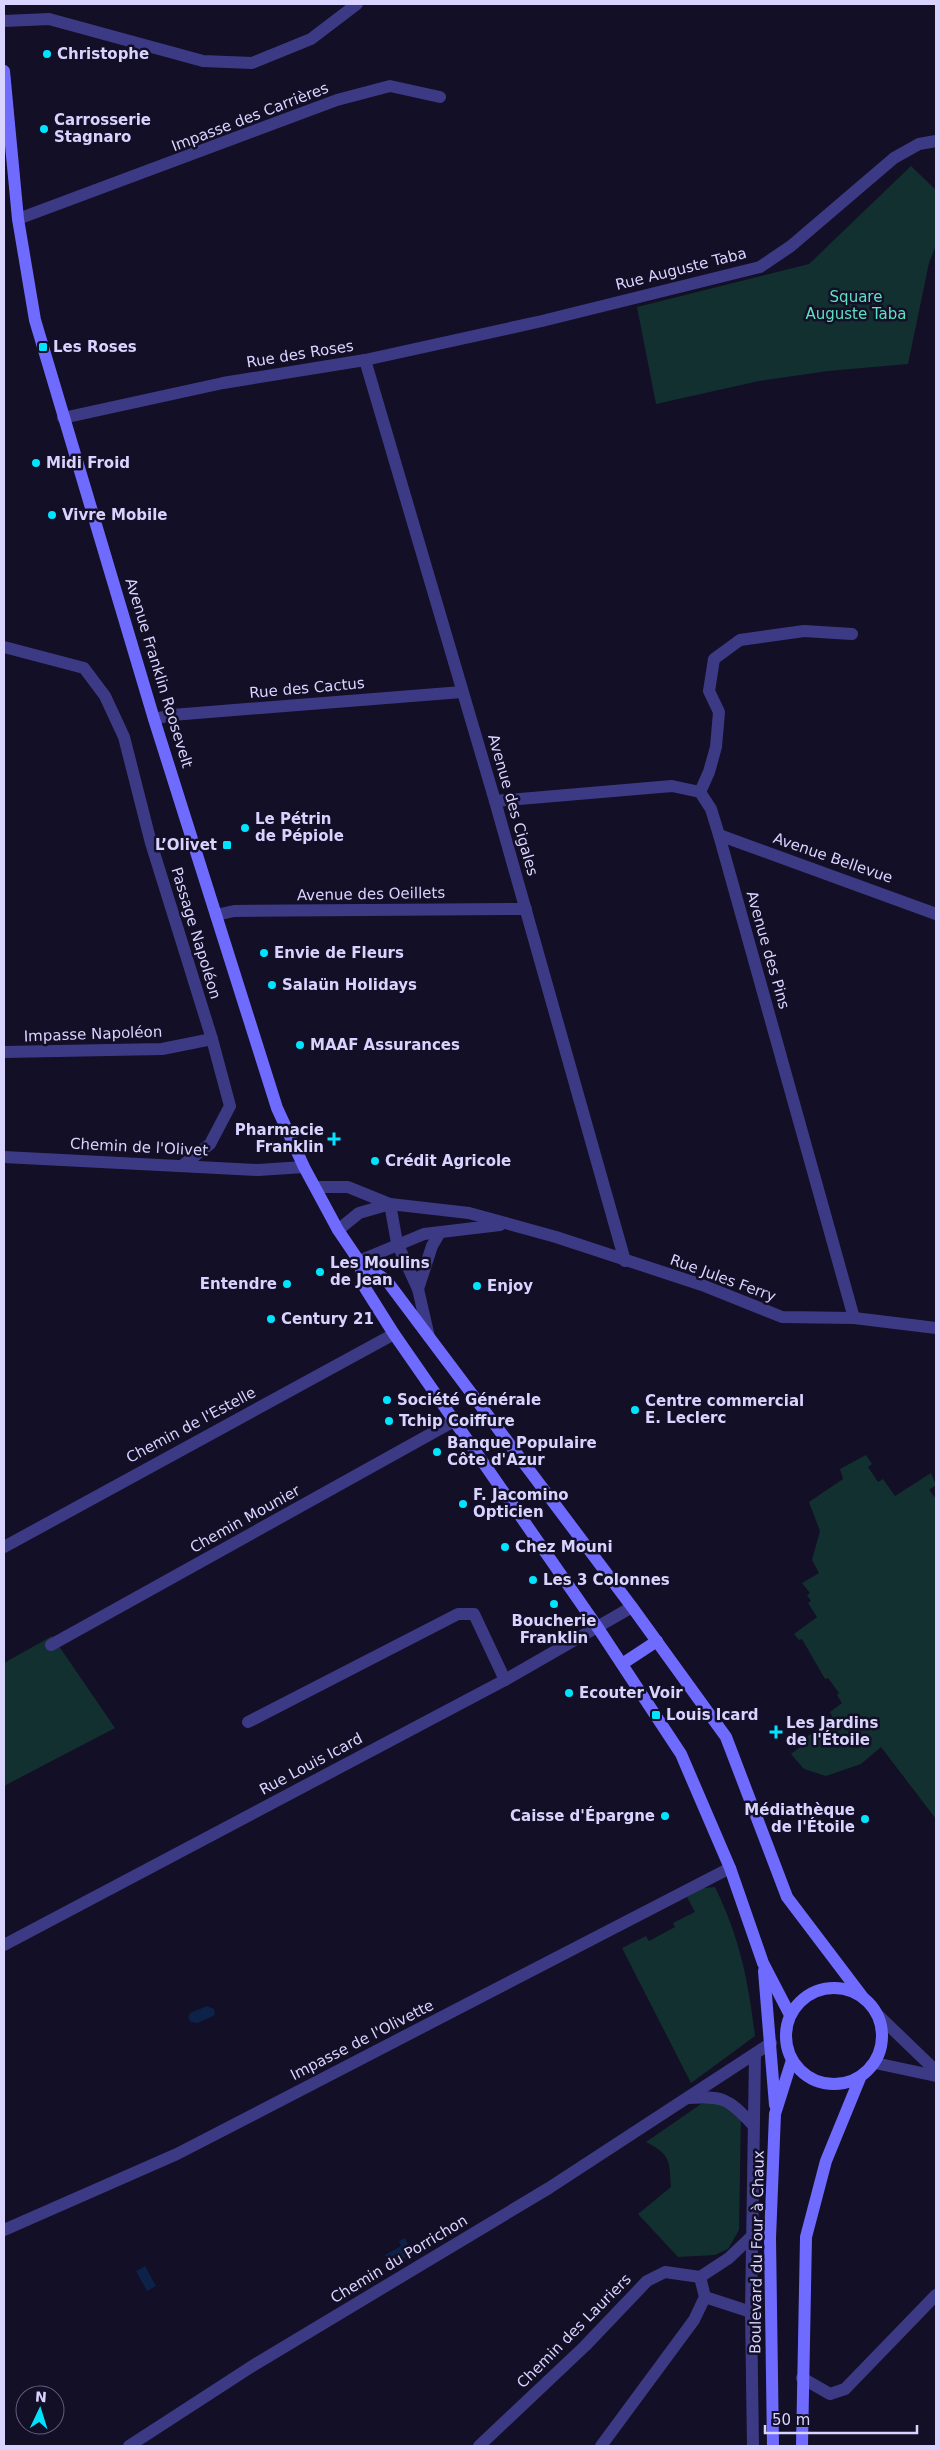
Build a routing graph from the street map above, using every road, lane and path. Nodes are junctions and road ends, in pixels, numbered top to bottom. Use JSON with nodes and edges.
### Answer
{"nodes":[{"id":1,"x":357,"y":4,"type":"edge"},
{"id":2,"x":4,"y":21,"type":"edge"},
{"id":3,"x":4,"y":70,"type":"edge"},
{"id":4,"x":5,"y":93,"type":"edge"},
{"id":5,"x":440,"y":97,"type":"dead end"},
{"id":6,"x":936,"y":141,"type":"edge"},
{"id":7,"x":18,"y":219,"type":"junction"},
{"id":8,"x":542,"y":321,"type":"joint"},
{"id":9,"x":365,"y":360,"type":"junction"},
{"id":10,"x":63,"y":418,"type":"junction"},
{"id":11,"x":852,"y":634,"type":"dead end"},
{"id":12,"x":4,"y":647,"type":"edge"},
{"id":13,"x":462,"y":692,"type":"junction"},
{"id":14,"x":154,"y":719,"type":"junction"},
{"id":15,"x":700,"y":792,"type":"junction"},
{"id":16,"x":495,"y":801,"type":"junction"},
{"id":17,"x":719,"y":836,"type":"junction"},
{"id":18,"x":526,"y":909,"type":"junction"},
{"id":19,"x":216,"y":914,"type":"junction"},
{"id":20,"x":936,"y":914,"type":"edge"},
{"id":21,"x":212,"y":1039,"type":"junction"},
{"id":22,"x":4,"y":1052,"type":"edge"},
{"id":23,"x":4,"y":1157,"type":"edge"},
{"id":24,"x":182,"y":1165,"type":"junction"},
{"id":25,"x":304,"y":1167,"type":"junction"},
{"id":26,"x":316,"y":1187,"type":"junction"},
{"id":27,"x":390,"y":1204,"type":"junction"},
{"id":28,"x":505,"y":1224,"type":"junction"},
{"id":29,"x":338,"y":1230,"type":"junction"},
{"id":30,"x":439,"y":1234,"type":"junction"},
{"id":31,"x":398,"y":1243,"type":"junction"},
{"id":32,"x":359,"y":1261,"type":"junction"},
{"id":33,"x":625,"y":1261,"type":"junction"},
{"id":34,"x":418,"y":1289,"type":"junction"},
{"id":35,"x":854,"y":1318,"type":"junction"},
{"id":36,"x":935,"y":1327,"type":"edge"},
{"id":37,"x":394,"y":1334,"type":"junction"},
{"id":38,"x":430,"y":1338,"type":"junction"},
{"id":39,"x":454,"y":1421,"type":"junction"},
{"id":40,"x":4,"y":1547,"type":"edge"},
{"id":41,"x":632,"y":1607,"type":"junction"},
{"id":42,"x":598,"y":1628,"type":"junction"},
{"id":43,"x":657,"y":1642,"type":"junction"},
{"id":44,"x":50,"y":1645,"type":"dead end"},
{"id":45,"x":622,"y":1664,"type":"junction"},
{"id":46,"x":505,"y":1680,"type":"junction"},
{"id":47,"x":248,"y":1722,"type":"dead end"},
{"id":48,"x":730,"y":1868,"type":"junction"},
{"id":49,"x":4,"y":1946,"type":"edge"},
{"id":50,"x":763,"y":1963,"type":"junction"},
{"id":51,"x":862,"y":1996,"type":"junction"},
{"id":52,"x":790,"y":2015,"type":"junction"},
{"id":53,"x":879,"y":2016,"type":"junction"},
{"id":54,"x":771,"y":2043,"type":"junction"},
{"id":55,"x":754,"y":2055,"type":"junction"},
{"id":56,"x":792,"y":2060,"type":"junction"},
{"id":57,"x":875,"y":2063,"type":"junction"},
{"id":58,"x":936,"y":2071,"type":"edge"},
{"id":59,"x":936,"y":2076,"type":"edge"},
{"id":60,"x":860,"y":2078,"type":"junction"},
{"id":61,"x":685,"y":2098,"type":"junction"},
{"id":62,"x":776,"y":2114,"type":"junction"},
{"id":63,"x":752,"y":2124,"type":"junction"},
{"id":64,"x":4,"y":2230,"type":"edge"},
{"id":65,"x":752,"y":2236,"type":"junction"},
{"id":66,"x":700,"y":2277,"type":"junction"},
{"id":67,"x":936,"y":2295,"type":"edge"},
{"id":68,"x":705,"y":2297,"type":"junction"},
{"id":69,"x":751,"y":2312,"type":"junction"},
{"id":70,"x":802,"y":2378,"type":"junction"},
{"id":71,"x":128,"y":2446,"type":"edge"},
{"id":72,"x":479,"y":2446,"type":"edge"},
{"id":73,"x":600,"y":2446,"type":"edge"},
{"id":74,"x":753,"y":2446,"type":"edge"},
{"id":75,"x":772,"y":2446,"type":"edge"},
{"id":76,"x":802,"y":2446,"type":"edge"}],
"edges":[{"from":1,"to":2,"type":"street"},
{"from":3,"to":4,"type":"main road","name":"Avenue Franklin Roosevelt"},
{"from":4,"to":7,"type":"main road","name":"Avenue Franklin Roosevelt"},
{"from":5,"to":7,"type":"street","name":"Impasse des Carrières"},
{"from":6,"to":8,"type":"street","name":"Rue Auguste Taba"},
{"from":7,"to":10,"type":"main road","name":"Avenue Franklin Roosevelt"},
{"from":8,"to":9,"type":"street","name":"Rue des Roses"},
{"from":9,"to":10,"type":"street","name":"Rue des Roses"},
{"from":9,"to":13,"type":"street","name":"Avenue des Cigales"},
{"from":10,"to":14,"type":"main road","name":"Avenue Franklin Roosevelt"},
{"from":11,"to":15,"type":"street"},
{"from":12,"to":21,"type":"street","name":"Passage Napoléon"},
{"from":13,"to":14,"type":"street","name":"Rue des Cactus"},
{"from":13,"to":16,"type":"street","name":"Avenue des Cigales"},
{"from":14,"to":19,"type":"main road","name":"Avenue Franklin Roosevelt"},
{"from":15,"to":16,"type":"street"},
{"from":15,"to":17,"type":"street","name":"Avenue des Pins"},
{"from":16,"to":18,"type":"street","name":"Avenue des Cigales"},
{"from":17,"to":20,"type":"street","name":"Avenue Bellevue"},
{"from":17,"to":35,"type":"street","name":"Avenue des Pins"},
{"from":18,"to":19,"type":"street","name":"Avenue des Oeillets"},
{"from":18,"to":33,"type":"street","name":"Avenue des Cigales"},
{"from":19,"to":25,"type":"main road","name":"Avenue Franklin Roosevelt"},
{"from":21,"to":22,"type":"street","name":"Impasse Napoléon"},
{"from":21,"to":24,"type":"street","name":"Passage Napoléon"},
{"from":23,"to":24,"type":"street","name":"Chemin de l'Olivet"},
{"from":24,"to":25,"type":"street","name":"Chemin de l'Olivet"},
{"from":25,"to":26,"type":"main road","name":"Avenue Franklin Roosevelt"},
{"from":26,"to":27,"type":"street","name":"Rue Jules Ferry"},
{"from":26,"to":29,"type":"main road","name":"Avenue Franklin Roosevelt"},
{"from":27,"to":28,"type":"street","name":"Rue Jules Ferry"},
{"from":27,"to":29,"type":"street","name":"Rue Jules Ferry"},
{"from":27,"to":31,"type":"street","name":"Avenue Franklin Roosevelt"},
{"from":28,"to":30,"type":"street","name":"Rue Jules Ferry"},
{"from":28,"to":33,"type":"street","name":"Rue Jules Ferry"},
{"from":29,"to":32,"type":"main road","name":"Avenue Franklin Roosevelt"},
{"from":30,"to":31,"type":"street","name":"Rue Jules Ferry"},
{"from":30,"to":34,"type":"street"},
{"from":31,"to":32,"type":"street","name":"Rue Jules Ferry"},
{"from":31,"to":34,"type":"street","name":"Avenue Franklin Roosevelt"},
{"from":32,"to":37,"type":"main road","name":"Avenue Franklin Roosevelt"},
{"from":32,"to":38,"type":"main road","name":"Avenue Franklin Roosevelt"},
{"from":33,"to":35,"type":"street","name":"Rue Jules Ferry"},
{"from":34,"to":38,"type":"street","name":"Avenue Franklin Roosevelt"},
{"from":35,"to":36,"type":"street","name":"Rue Jules Ferry"},
{"from":37,"to":39,"type":"main road","name":"Avenue Franklin Roosevelt"},
{"from":37,"to":40,"type":"street","name":"Chemin de l'Estelle"},
{"from":38,"to":41,"type":"main road","name":"Avenue Franklin Roosevelt"},
{"from":39,"to":42,"type":"main road","name":"Avenue Franklin Roosevelt"},
{"from":39,"to":44,"type":"street","name":"Chemin Mounier"},
{"from":41,"to":42,"type":"street","name":"Rue Louis Icard"},
{"from":41,"to":43,"type":"main road","name":"Avenue Franklin Roosevelt"},
{"from":42,"to":45,"type":"main road","name":"Avenue Franklin Roosevelt"},
{"from":42,"to":46,"type":"street","name":"Rue Louis Icard"},
{"from":43,"to":45,"type":"main road"},
{"from":43,"to":51,"type":"main road","name":"Avenue Franklin Roosevelt"},
{"from":45,"to":48,"type":"main road","name":"Avenue Franklin Roosevelt"},
{"from":46,"to":47,"type":"street"},
{"from":46,"to":49,"type":"street","name":"Rue Louis Icard"},
{"from":48,"to":50,"type":"main road","name":"Avenue Franklin Roosevelt"},
{"from":48,"to":64,"type":"street","name":"Impasse de l'Olivette"},
{"from":50,"to":52,"type":"main road","name":"Avenue Franklin Roosevelt"},
{"from":50,"to":54,"type":"main road"},
{"from":51,"to":52,"type":"main road"},
{"from":51,"to":53,"type":"main road"},
{"from":52,"to":56,"type":"main road"},
{"from":53,"to":57,"type":"main road"},
{"from":53,"to":58,"type":"street"},
{"from":54,"to":55,"type":"street","name":"Chemin du Porrichon"},
{"from":54,"to":62,"type":"main road"},
{"from":55,"to":61,"type":"street","name":"Chemin du Porrichon"},
{"from":55,"to":63,"type":"street"},
{"from":56,"to":60,"type":"main road"},
{"from":56,"to":62,"type":"main road","name":"Boulevard du Four à Chaux"},
{"from":57,"to":59,"type":"street"},
{"from":57,"to":60,"type":"main road"},
{"from":60,"to":70,"type":"main road"},
{"from":61,"to":63,"type":"street","name":"Chemin du Porrichon"},
{"from":61,"to":71,"type":"street","name":"Chemin du Porrichon"},
{"from":62,"to":75,"type":"main road","name":"Boulevard du Four à Chaux"},
{"from":63,"to":65,"type":"street"},
{"from":65,"to":66,"type":"street"},
{"from":65,"to":69,"type":"street"},
{"from":66,"to":68,"type":"street"},
{"from":66,"to":72,"type":"street","name":"Chemin des Lauriers"},
{"from":67,"to":70,"type":"street"},
{"from":68,"to":69,"type":"street"},
{"from":68,"to":73,"type":"street"},
{"from":69,"to":74,"type":"street"},
{"from":70,"to":76,"type":"main road"}]}
